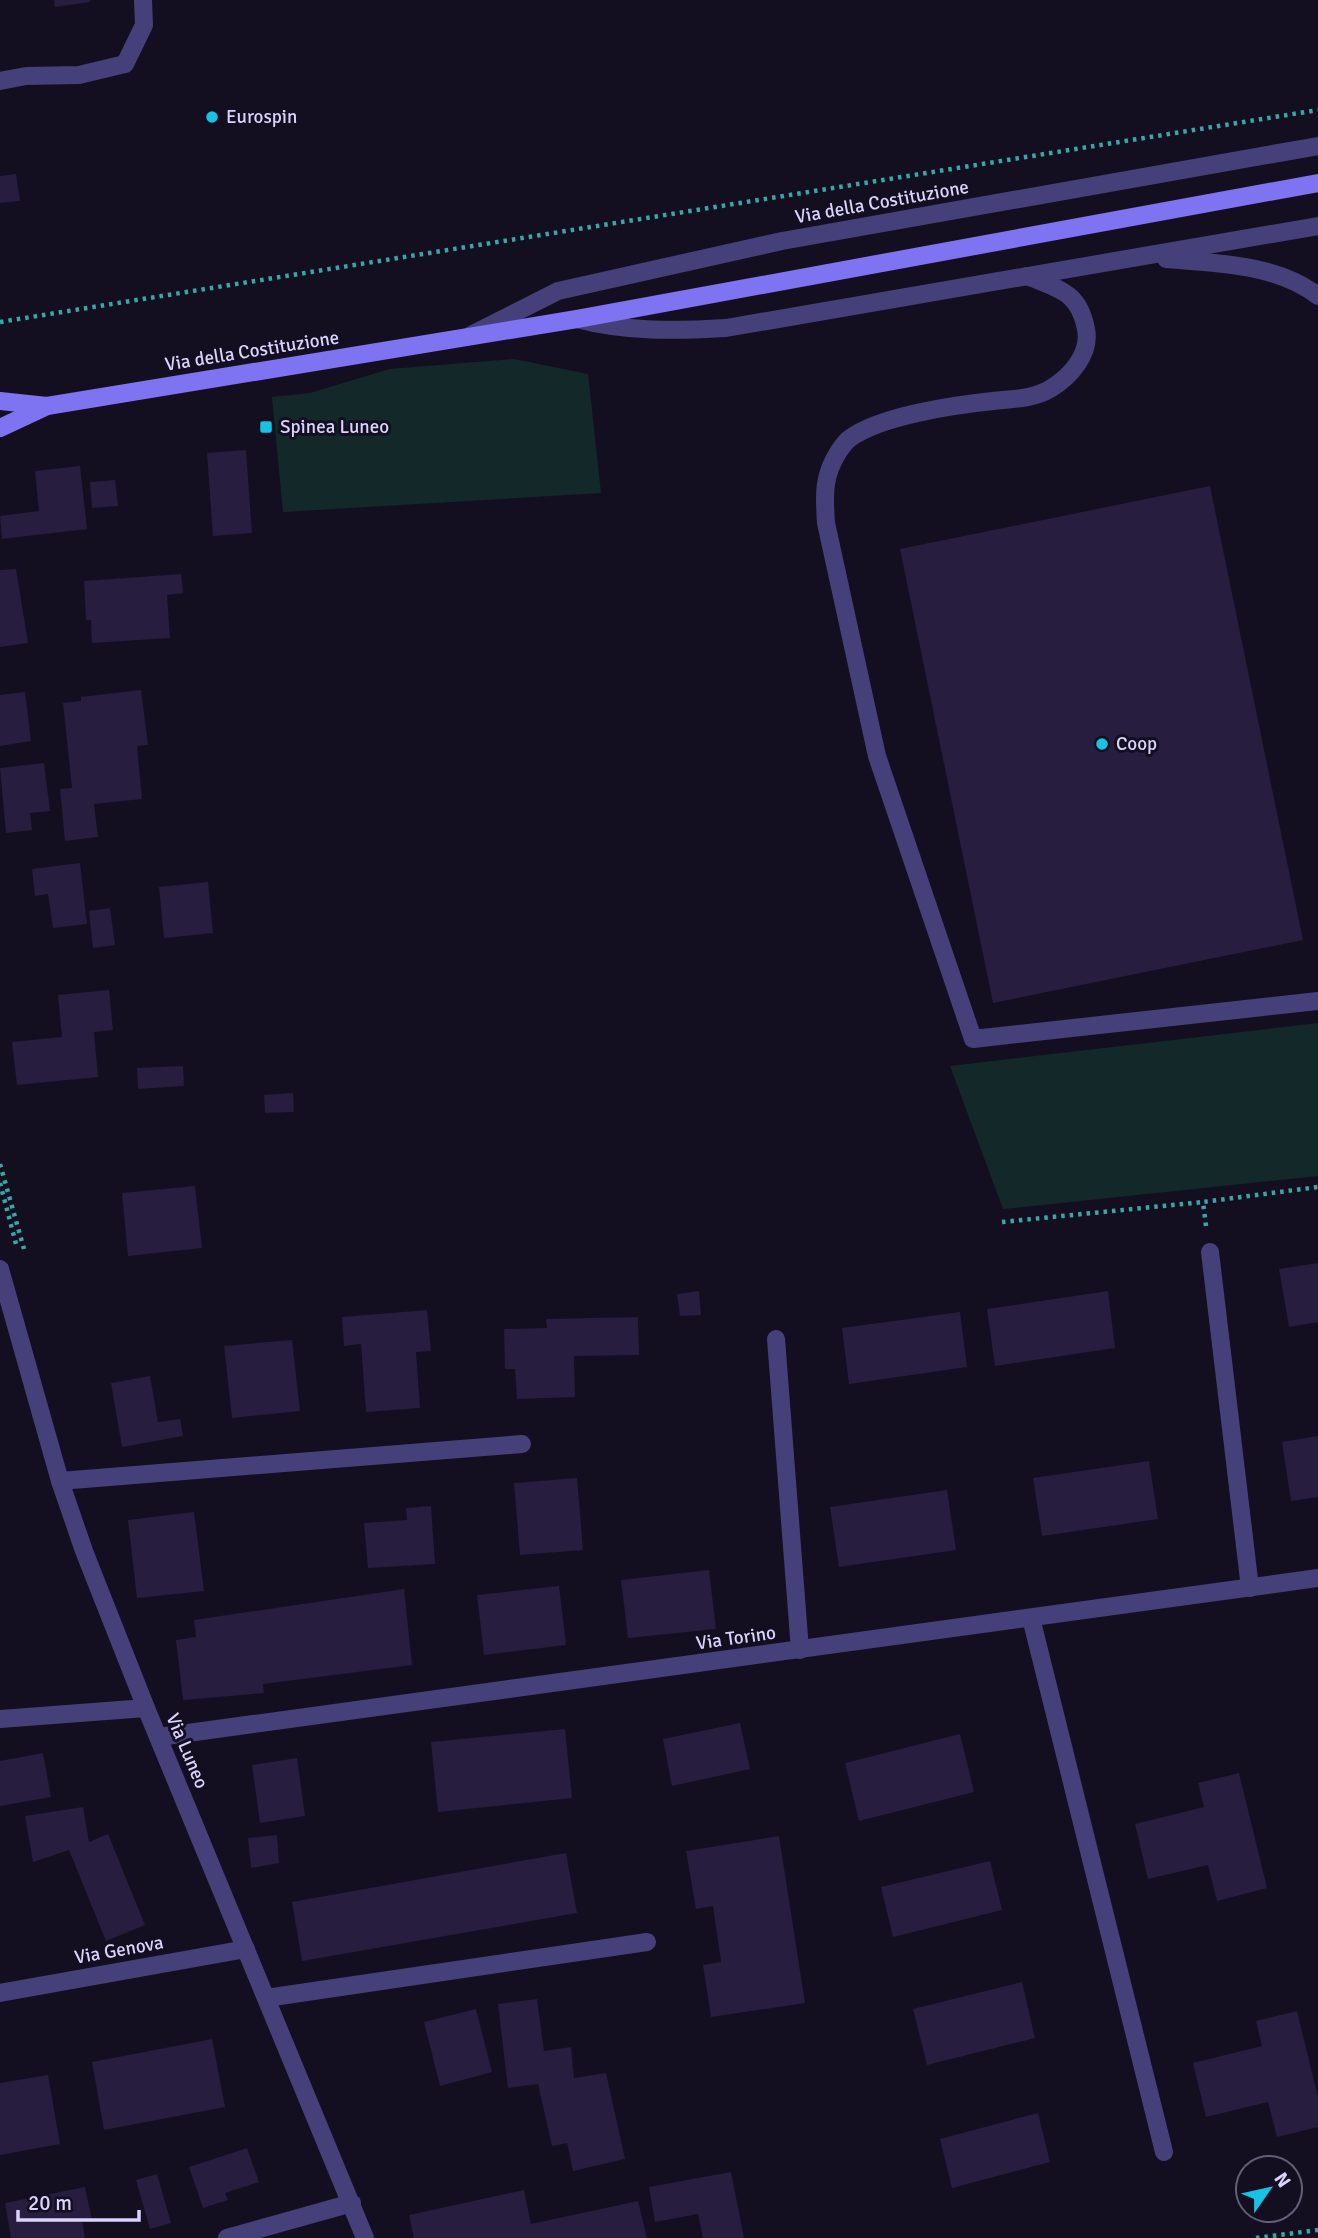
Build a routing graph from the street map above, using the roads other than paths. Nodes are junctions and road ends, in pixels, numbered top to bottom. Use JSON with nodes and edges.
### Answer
{"nodes":[{"id":1,"x":143,"y":0,"type":"edge"},
{"id":2,"x":0,"y":81,"type":"edge"},
{"id":3,"x":1318,"y":146,"type":"edge"},
{"id":4,"x":1318,"y":183,"type":"edge"},
{"id":5,"x":1318,"y":226,"type":"edge"},
{"id":6,"x":1141,"y":256,"type":"junction"},
{"id":7,"x":1027,"y":276,"type":"junction"},
{"id":8,"x":1318,"y":296,"type":"edge"},
{"id":9,"x":577,"y":319,"type":"junction"},
{"id":10,"x":465,"y":338,"type":"junction"},
{"id":11,"x":0,"y":401,"type":"edge"},
{"id":12,"x":47,"y":407,"type":"junction"},
{"id":13,"x":0,"y":428,"type":"edge"},
{"id":14,"x":1318,"y":1001,"type":"edge"},
{"id":15,"x":1210,"y":1252,"type":"road end"},
{"id":16,"x":0,"y":1269,"type":"edge"},
{"id":17,"x":776,"y":1339,"type":"dead end"},
{"id":18,"x":522,"y":1444,"type":"dead end"},
{"id":19,"x":60,"y":1481,"type":"junction"},
{"id":20,"x":1318,"y":1578,"type":"edge"},
{"id":21,"x":1250,"y":1588,"type":"junction"},
{"id":22,"x":1031,"y":1618,"type":"junction"},
{"id":23,"x":800,"y":1650,"type":"junction"},
{"id":24,"x":146,"y":1708,"type":"junction"},
{"id":25,"x":0,"y":1719,"type":"edge"},
{"id":26,"x":159,"y":1737,"type":"junction"},
{"id":27,"x":647,"y":1942,"type":"dead end"},
{"id":28,"x":246,"y":1949,"type":"junction"},
{"id":29,"x":0,"y":1993,"type":"edge"},
{"id":30,"x":266,"y":1998,"type":"junction"},
{"id":31,"x":1164,"y":2152,"type":"dead end"},
{"id":32,"x":352,"y":2203,"type":"junction"},
{"id":33,"x":227,"y":2238,"type":"edge"},
{"id":34,"x":365,"y":2238,"type":"edge"}],
"edges":[{"from":1,"to":2,"type":"street"},
{"from":3,"to":10,"type":"street","name":"Via della Costituzione"},
{"from":4,"to":9,"type":"main road","name":"Via della Costituzione"},
{"from":5,"to":6,"type":"street"},
{"from":6,"to":7,"type":"street"},
{"from":6,"to":8,"type":"street"},
{"from":7,"to":9,"type":"street"},
{"from":7,"to":14,"type":"street"},
{"from":9,"to":10,"type":"main road","name":"Via della Costituzione"},
{"from":10,"to":12,"type":"main road","name":"Via della Costituzione"},
{"from":11,"to":12,"type":"main road","name":"Via della Costituzione"},
{"from":12,"to":13,"type":"main road","name":"Via della Costituzione"},
{"from":15,"to":21,"type":"street"},
{"from":16,"to":19,"type":"street","name":"Via Luneo"},
{"from":17,"to":23,"type":"street"},
{"from":18,"to":19,"type":"street"},
{"from":19,"to":24,"type":"street","name":"Via Luneo"},
{"from":20,"to":21,"type":"street","name":"Via Torino"},
{"from":21,"to":22,"type":"street","name":"Via Torino"},
{"from":22,"to":23,"type":"street","name":"Via Torino"},
{"from":22,"to":31,"type":"street"},
{"from":23,"to":26,"type":"street","name":"Via Torino"},
{"from":24,"to":25,"type":"street"},
{"from":24,"to":26,"type":"street","name":"Via Luneo"},
{"from":26,"to":28,"type":"street","name":"Via Luneo"},
{"from":27,"to":30,"type":"street"},
{"from":28,"to":29,"type":"street","name":"Via Genova"},
{"from":28,"to":30,"type":"street","name":"Via Luneo"},
{"from":30,"to":32,"type":"street","name":"Via Luneo"},
{"from":32,"to":33,"type":"street"},
{"from":32,"to":34,"type":"street","name":"Via Luneo"}]}
